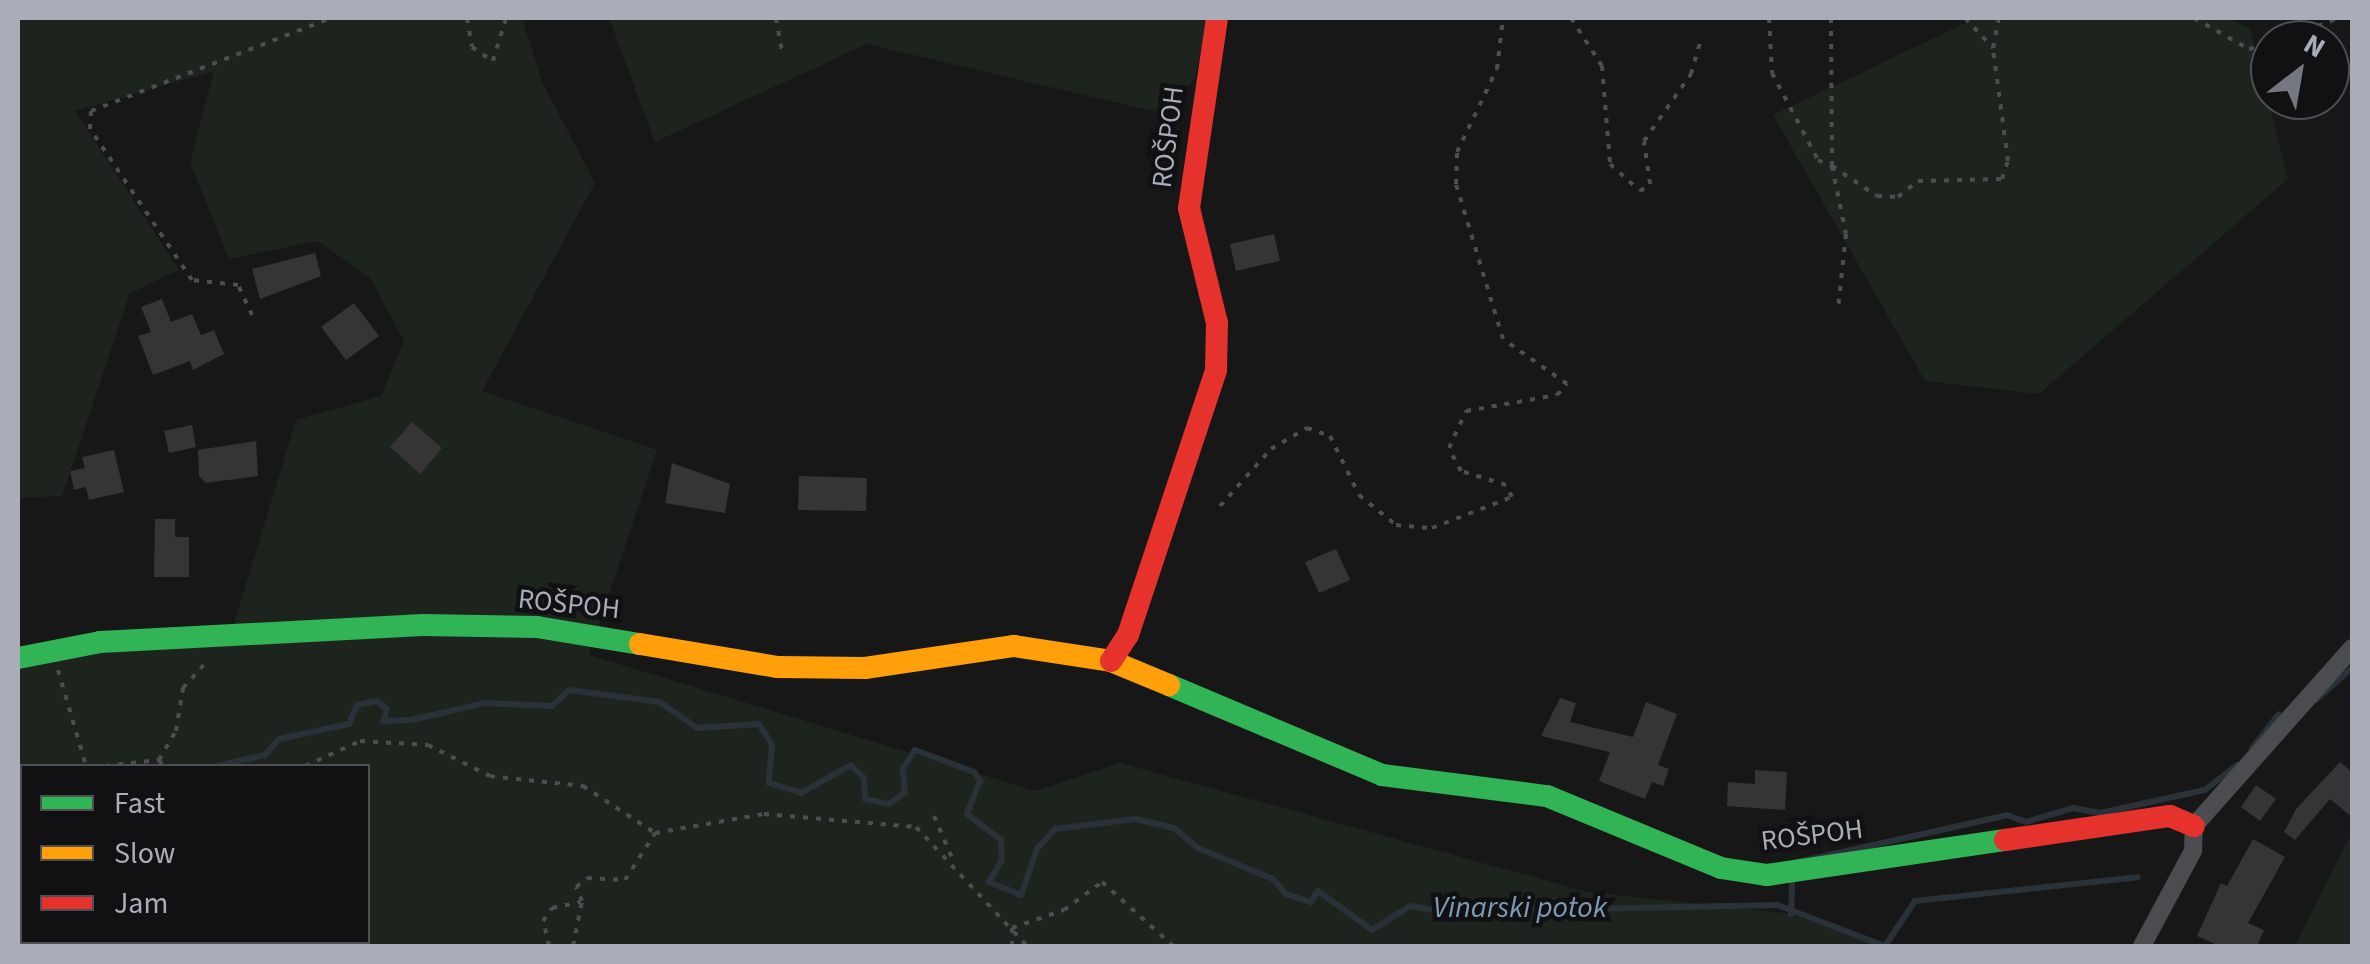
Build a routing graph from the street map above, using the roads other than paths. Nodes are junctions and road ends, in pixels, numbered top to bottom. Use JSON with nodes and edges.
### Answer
{"nodes":[{"id":1,"x":1218,"y":18,"type":"edge"},
{"id":2,"x":2352,"y":648,"type":"edge"},
{"id":3,"x":18,"y":658,"type":"edge"},
{"id":4,"x":1112,"y":661,"type":"junction"},
{"id":5,"x":2194,"y":826,"type":"junction"},
{"id":6,"x":2142,"y":946,"type":"edge"}],
"edges":[{"from":1,"to":4,"type":"street","name":"ROŠPOH"},
{"from":2,"to":5,"type":"street"},
{"from":3,"to":4,"type":"street","name":"ROŠPOH"},
{"from":4,"to":5,"type":"street","name":"ROŠPOH"},
{"from":5,"to":6,"type":"street"}]}
